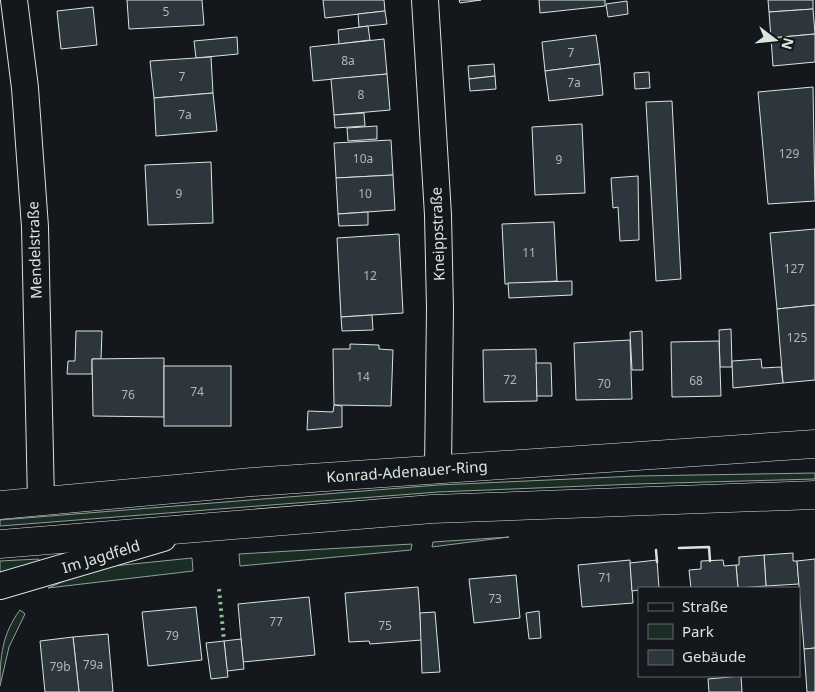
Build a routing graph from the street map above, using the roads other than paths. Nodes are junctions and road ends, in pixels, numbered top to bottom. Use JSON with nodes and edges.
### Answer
{"nodes":[{"id":1,"x":14,"y":0,"type":"edge"},
{"id":2,"x":425,"y":0,"type":"edge"},
{"id":3,"x":815,"y":444,"type":"edge"},
{"id":4,"x":438,"y":469,"type":"junction"},
{"id":5,"x":815,"y":495,"type":"edge"},
{"id":6,"x":41,"y":501,"type":"junction"},
{"id":7,"x":0,"y":505,"type":"edge"},
{"id":8,"x":205,"y":526,"type":"junction"},
{"id":9,"x":0,"y":544,"type":"edge"},
{"id":10,"x":0,"y":588,"type":"edge"}],
"edges":[{"from":1,"to":6,"type":"street","name":"Mendelstraße"},
{"from":2,"to":4,"type":"street","name":"Kneippstraße"},
{"from":3,"to":4,"type":"main road","name":"Konrad-Adenauer-Ring"},
{"from":4,"to":6,"type":"main road","name":"Konrad-Adenauer-Ring"},
{"from":5,"to":8,"type":"main road"},
{"from":6,"to":7,"type":"main road","name":"Konrad-Adenauer-Ring"},
{"from":8,"to":9,"type":"main road"},
{"from":8,"to":10,"type":"street","name":"Im Jagdfeld"}]}
